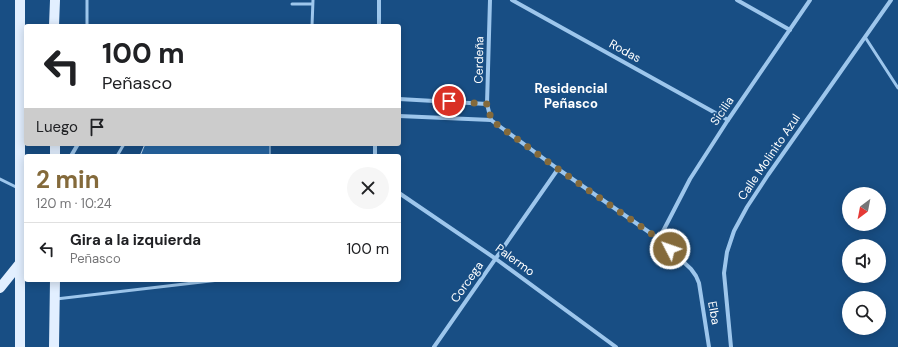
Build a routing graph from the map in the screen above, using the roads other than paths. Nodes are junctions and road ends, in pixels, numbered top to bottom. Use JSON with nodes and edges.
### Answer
{"nodes":[{"id":1,"x":20,"y":0,"type":"edge"},
{"id":2,"x":54,"y":0,"type":"edge"},
{"id":3,"x":87,"y":0,"type":"edge"},
{"id":4,"x":379,"y":0,"type":"edge"},
{"id":5,"x":490,"y":0,"type":"edge"},
{"id":6,"x":512,"y":0,"type":"edge"},
{"id":7,"x":737,"y":0,"type":"edge"},
{"id":8,"x":810,"y":0,"type":"edge"},
{"id":9,"x":891,"y":0,"type":"edge"},
{"id":10,"x":312,"y":2,"type":"edge"},
{"id":11,"x":292,"y":4,"type":"dead end"},
{"id":12,"x":54,"y":24,"type":"edge"},
{"id":13,"x":87,"y":24,"type":"edge"},
{"id":14,"x":312,"y":24,"type":"edge"},
{"id":15,"x":379,"y":24,"type":"edge"},
{"id":16,"x":790,"y":30,"type":"junction"},
{"id":17,"x":865,"y":37,"type":"junction"},
{"id":18,"x":898,"y":88,"type":"edge"},
{"id":19,"x":401,"y":99,"type":"edge"},
{"id":20,"x":488,"y":104,"type":"junction"},
{"id":21,"x":401,"y":116,"type":"edge"},
{"id":22,"x":491,"y":120,"type":"junction"},
{"id":23,"x":728,"y":120,"type":"junction"},
{"id":24,"x":558,"y":169,"type":"junction"},
{"id":25,"x":0,"y":179,"type":"edge"},
{"id":26,"x":20,"y":188,"type":"junction"},
{"id":27,"x":401,"y":194,"type":"edge"},
{"id":28,"x":659,"y":239,"type":"junction"},
{"id":29,"x":496,"y":259,"type":"junction"},
{"id":30,"x":20,"y":264,"type":"junction"},
{"id":31,"x":55,"y":282,"type":"edge"},
{"id":32,"x":202,"y":282,"type":"edge"},
{"id":33,"x":0,"y":288,"type":"edge"},
{"id":34,"x":55,"y":299,"type":"junction"},
{"id":35,"x":20,"y":347,"type":"edge"},
{"id":36,"x":54,"y":347,"type":"edge"},
{"id":37,"x":434,"y":347,"type":"edge"},
{"id":38,"x":616,"y":347,"type":"edge"},
{"id":39,"x":709,"y":347,"type":"edge"},
{"id":40,"x":731,"y":347,"type":"edge"}],
"edges":[{"from":1,"to":26,"type":"main road"},
{"from":2,"to":12,"type":"main road"},
{"from":3,"to":13,"type":"lane"},
{"from":4,"to":15,"type":"street"},
{"from":5,"to":20,"type":"street","name":"Cerdeña"},
{"from":6,"to":23,"type":"street","name":"Rodas"},
{"from":7,"to":16,"type":"street"},
{"from":8,"to":16,"type":"street","name":"Sicilia"},
{"from":9,"to":17,"type":"street","name":"Calle Molinito Azul"},
{"from":10,"to":11,"type":"lane"},
{"from":10,"to":14,"type":"lane"},
{"from":16,"to":23,"type":"street","name":"Sicilia"},
{"from":17,"to":18,"type":"lane"},
{"from":17,"to":40,"type":"street","name":"Calle Molinito Azul"},
{"from":19,"to":20,"type":"street"},
{"from":20,"to":22,"type":"street","name":"Cerdeña"},
{"from":21,"to":22,"type":"street"},
{"from":22,"to":24,"type":"street"},
{"from":23,"to":28,"type":"street","name":"Sicilia"},
{"from":24,"to":28,"type":"street"},
{"from":24,"to":29,"type":"street","name":"Corcega"},
{"from":25,"to":26,"type":"lane"},
{"from":26,"to":30,"type":"main road"},
{"from":27,"to":29,"type":"street","name":"Palermo"},
{"from":28,"to":39,"type":"street","name":"Elba"},
{"from":29,"to":37,"type":"street","name":"Corcega"},
{"from":29,"to":38,"type":"street","name":"Palermo"},
{"from":30,"to":33,"type":"main road"},
{"from":30,"to":35,"type":"main road"},
{"from":31,"to":34,"type":"main road"},
{"from":32,"to":34,"type":"lane"},
{"from":34,"to":36,"type":"main road"}]}
